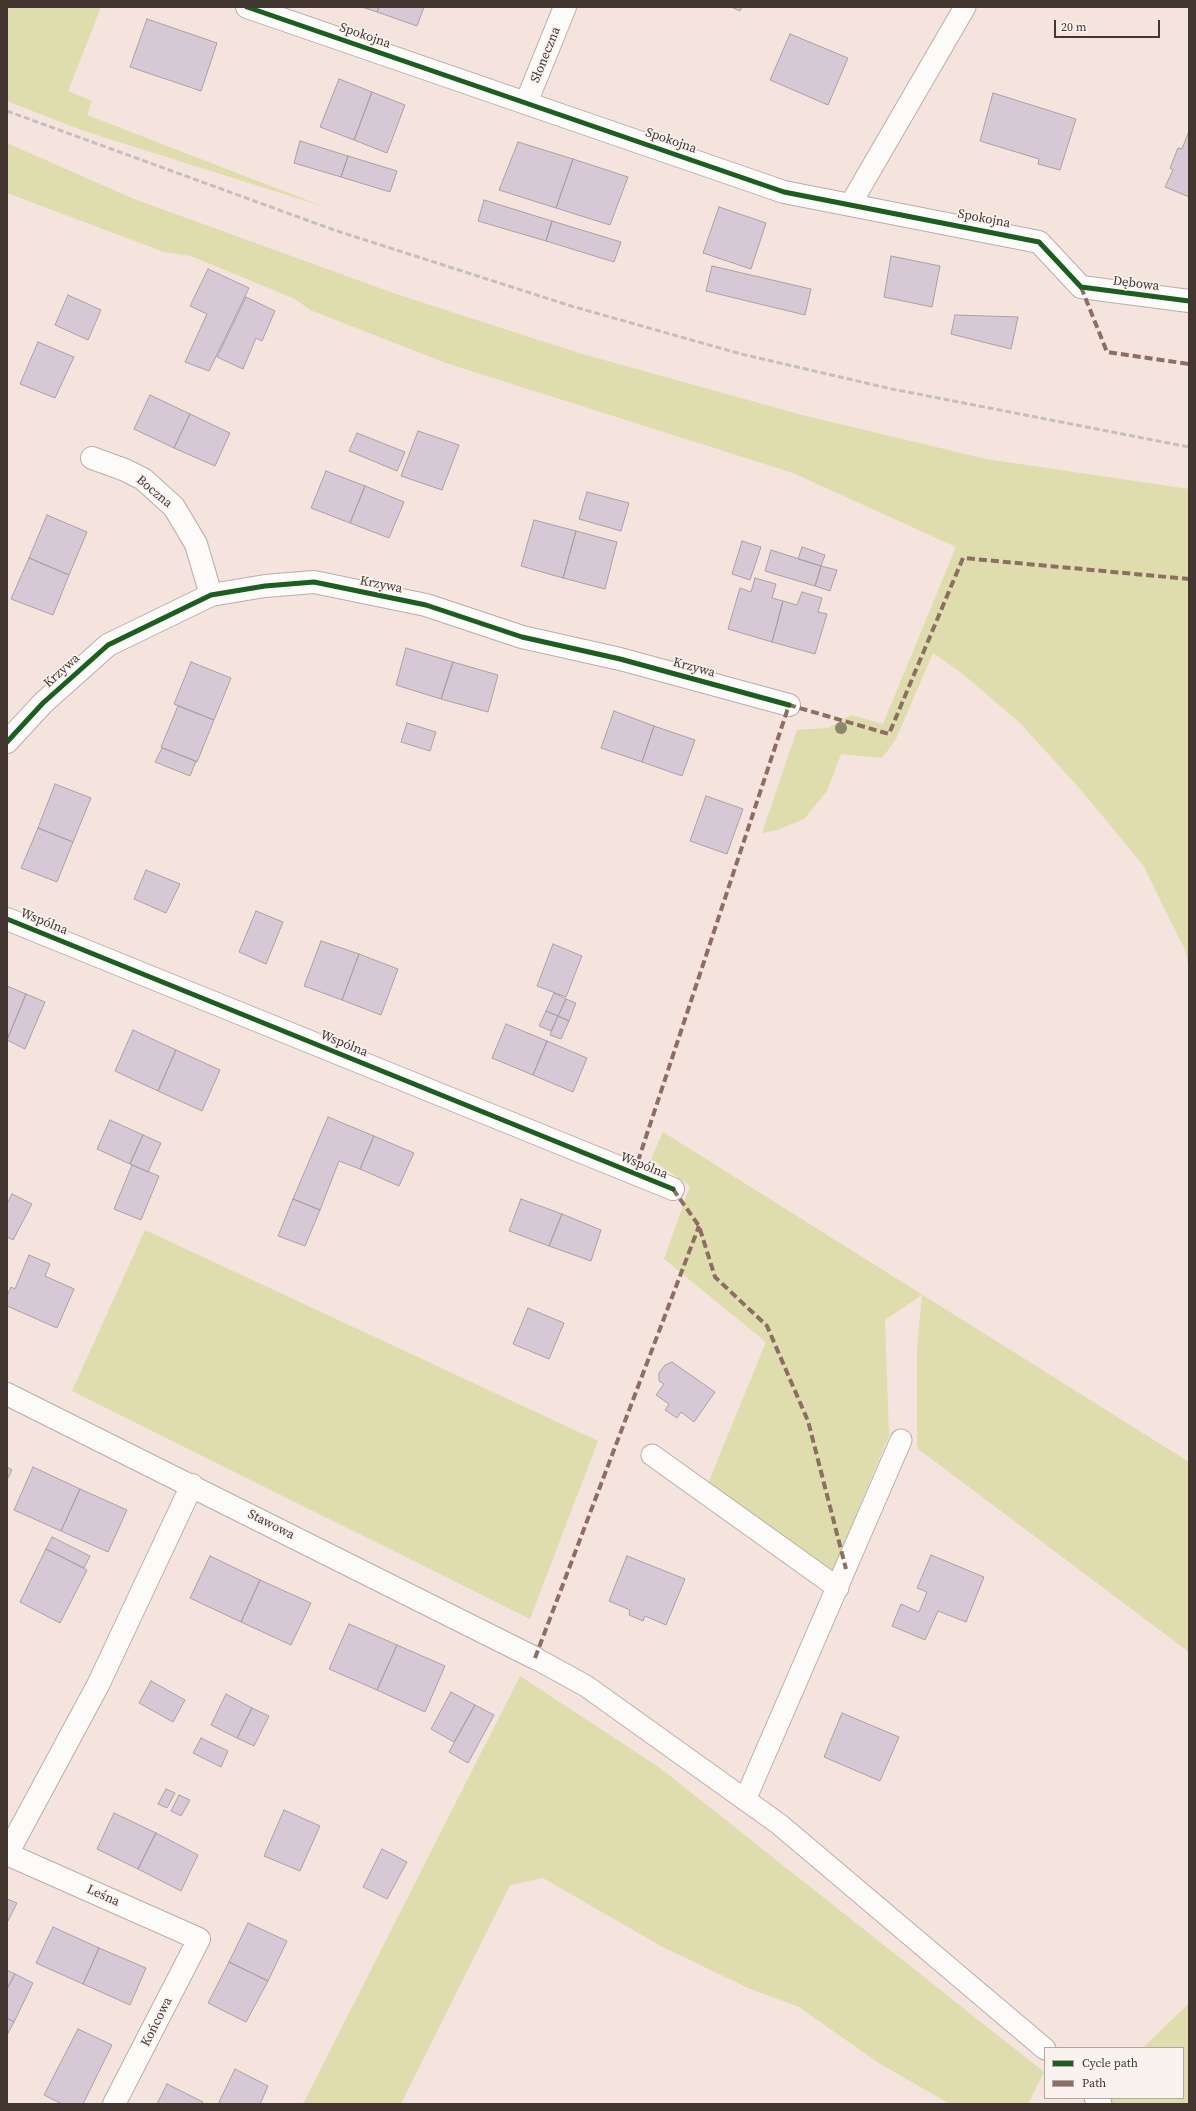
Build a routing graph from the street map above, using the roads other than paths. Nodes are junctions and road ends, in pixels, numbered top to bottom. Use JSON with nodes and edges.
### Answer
{"nodes":[{"id":1,"x":247,"y":7,"type":"edge"},
{"id":2,"x":565,"y":7,"type":"edge"},
{"id":3,"x":965,"y":7,"type":"edge"},
{"id":4,"x":526,"y":103,"type":"junction"},
{"id":5,"x":850,"y":204,"type":"junction"},
{"id":6,"x":1081,"y":288,"type":"joint"},
{"id":7,"x":1189,"y":302,"type":"edge"},
{"id":8,"x":92,"y":458,"type":"dead end"},
{"id":9,"x":211,"y":595,"type":"junction"},
{"id":10,"x":789,"y":705,"type":"dead end"},
{"id":11,"x":7,"y":742,"type":"edge"},
{"id":12,"x":7,"y":919,"type":"edge"},
{"id":13,"x":673,"y":1189,"type":"dead end"},
{"id":14,"x":7,"y":1394,"type":"edge"},
{"id":15,"x":901,"y":1440,"type":"dead end"},
{"id":16,"x":652,"y":1455,"type":"dead end"},
{"id":17,"x":192,"y":1485,"type":"junction"},
{"id":18,"x":838,"y":1588,"type":"junction"},
{"id":19,"x":535,"y":1658,"type":"joint"},
{"id":20,"x":745,"y":1800,"type":"junction"},
{"id":21,"x":7,"y":1854,"type":"edge"},
{"id":22,"x":199,"y":1939,"type":"joint"},
{"id":23,"x":1044,"y":2048,"type":"edge"},
{"id":24,"x":114,"y":2104,"type":"edge"}],
"edges":[{"from":1,"to":4,"type":"street","name":"Spokojna"},
{"from":2,"to":4,"type":"street","name":"Słoneczna"},
{"from":3,"to":5,"type":"lane"},
{"from":4,"to":5,"type":"street","name":"Spokojna"},
{"from":5,"to":6,"type":"street","name":"Spokojna"},
{"from":6,"to":7,"type":"street","name":"Dębowa"},
{"from":8,"to":9,"type":"street","name":"Boczna"},
{"from":9,"to":10,"type":"street","name":"Krzywa"},
{"from":9,"to":11,"type":"street","name":"Krzywa"},
{"from":12,"to":13,"type":"street","name":"Wspólna"},
{"from":14,"to":17,"type":"street","name":"Stawowa"},
{"from":15,"to":18,"type":"lane"},
{"from":16,"to":18,"type":"lane"},
{"from":17,"to":19,"type":"street","name":"Stawowa"},
{"from":17,"to":21,"type":"street"},
{"from":18,"to":20,"type":"lane"},
{"from":19,"to":20,"type":"lane"},
{"from":20,"to":23,"type":"lane"},
{"from":21,"to":22,"type":"street","name":"Leśna"},
{"from":22,"to":24,"type":"street","name":"Końcowa"}]}
